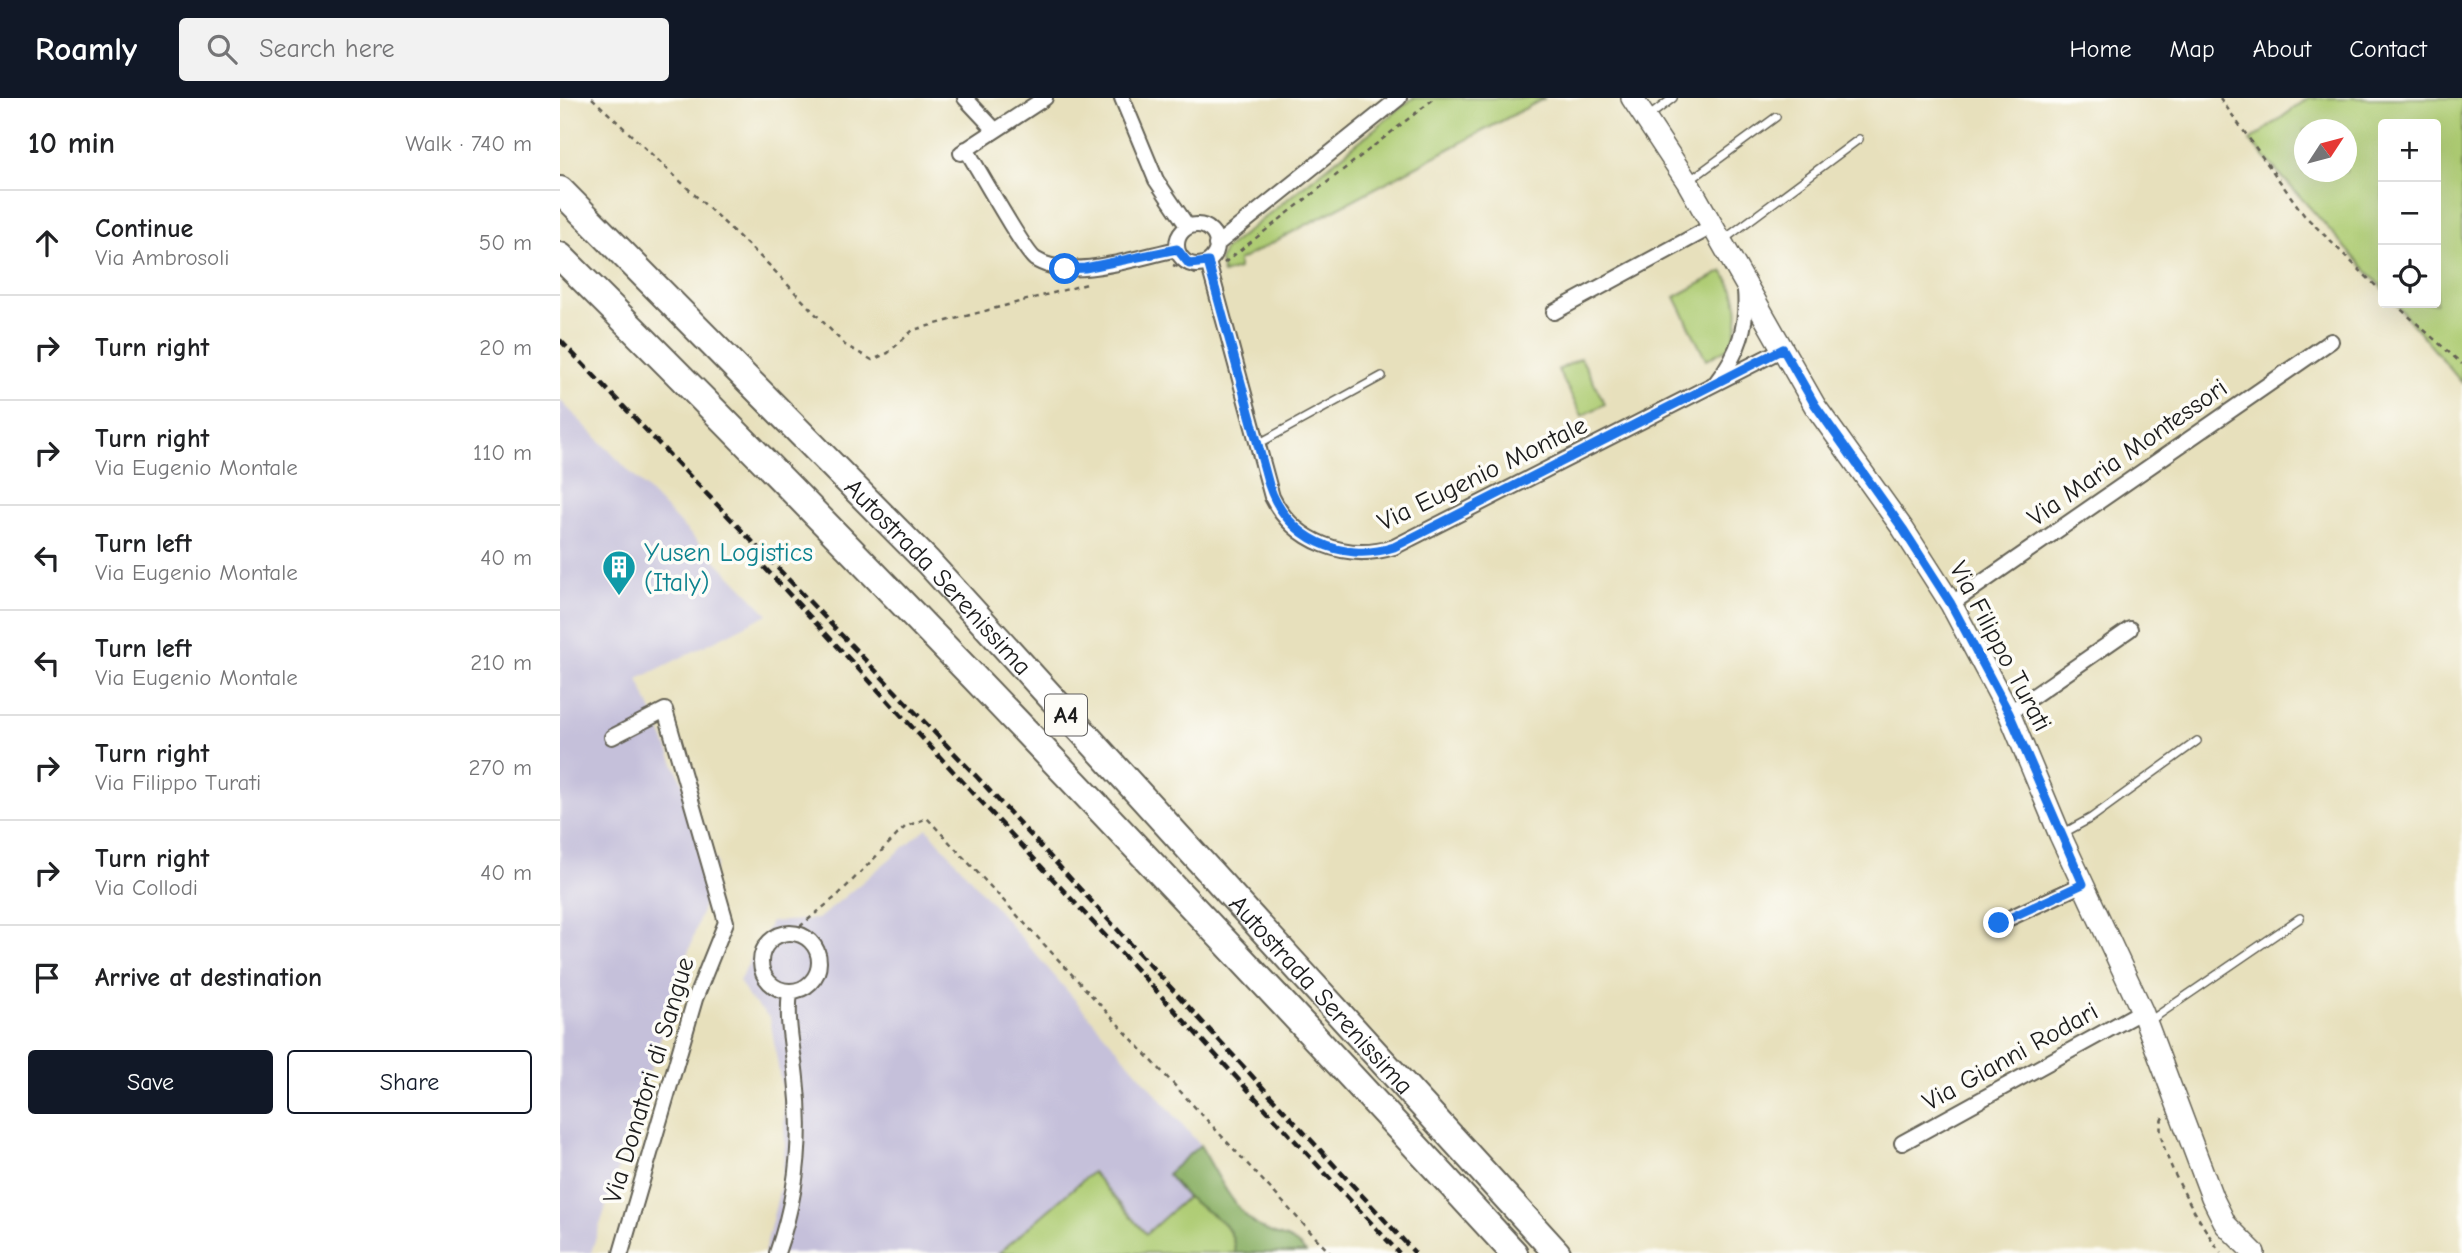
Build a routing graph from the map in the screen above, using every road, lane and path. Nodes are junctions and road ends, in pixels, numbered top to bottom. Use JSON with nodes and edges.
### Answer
{"nodes":[{"id":1,"x":592,"y":98,"type":"edge"},
{"id":2,"x":965,"y":98,"type":"edge"},
{"id":3,"x":1045,"y":98,"type":"edge"},
{"id":4,"x":1122,"y":98,"type":"edge"},
{"id":5,"x":1399,"y":98,"type":"edge"},
{"id":6,"x":1435,"y":98,"type":"edge"},
{"id":7,"x":1632,"y":98,"type":"edge"},
{"id":8,"x":1673,"y":98,"type":"edge"},
{"id":9,"x":2220,"y":98,"type":"edge"},
{"id":10,"x":1776,"y":117,"type":"dead end"},
{"id":11,"x":1646,"y":118,"type":"junction"},
{"id":12,"x":995,"y":130,"type":"junction"},
{"id":13,"x":1859,"y":139,"type":"dead end"},
{"id":14,"x":1688,"y":183,"type":"junction"},
{"id":15,"x":560,"y":190,"type":"edge"},
{"id":16,"x":1188,"y":227,"type":"junction"},
{"id":17,"x":1717,"y":234,"type":"junction"},
{"id":18,"x":1216,"y":245,"type":"junction"},
{"id":19,"x":1174,"y":255,"type":"junction"},
{"id":20,"x":560,"y":256,"type":"edge"},
{"id":21,"x":1209,"y":267,"type":"junction"},
{"id":22,"x":1093,"y":282,"type":"dead end"},
{"id":23,"x":1745,"y":284,"type":"junction"},
{"id":24,"x":2378,"y":288,"type":"edge"},
{"id":25,"x":2400,"y":308,"type":"edge"},
{"id":26,"x":1553,"y":312,"type":"dead end"},
{"id":27,"x":2331,"y":341,"type":"dead end"},
{"id":28,"x":1783,"y":349,"type":"junction"},
{"id":29,"x":2462,"y":364,"type":"edge"},
{"id":30,"x":1382,"y":376,"type":"dead end"},
{"id":31,"x":1714,"y":384,"type":"junction"},
{"id":32,"x":1257,"y":444,"type":"junction"},
{"id":33,"x":1951,"y":604,"type":"junction"},
{"id":34,"x":2130,"y":629,"type":"dead end"},
{"id":35,"x":2009,"y":713,"type":"junction"},
{"id":36,"x":612,"y":737,"type":"dead end"},
{"id":37,"x":2197,"y":741,"type":"dead end"},
{"id":38,"x":2060,"y":835,"type":"junction"},
{"id":39,"x":2083,"y":884,"type":"junction"},
{"id":40,"x":2300,"y":918,"type":"dead end"},
{"id":41,"x":1999,"y":923,"type":"dead end"},
{"id":42,"x":792,"y":933,"type":"junction"},
{"id":43,"x":789,"y":992,"type":"junction"},
{"id":44,"x":2145,"y":1017,"type":"junction"},
{"id":45,"x":1902,"y":1143,"type":"dead end"},
{"id":46,"x":621,"y":1253,"type":"edge"},
{"id":47,"x":777,"y":1253,"type":"edge"},
{"id":48,"x":1330,"y":1253,"type":"edge"},
{"id":49,"x":1514,"y":1253,"type":"edge"},
{"id":50,"x":1557,"y":1253,"type":"edge"},
{"id":51,"x":2254,"y":1253,"type":"edge"}],
"edges":[{"from":1,"to":22,"type":"path"},
{"from":2,"to":12,"type":"street"},
{"from":3,"to":12,"type":"street"},
{"from":4,"to":16,"type":"street"},
{"from":5,"to":18,"type":"street"},
{"from":6,"to":21,"type":"path"},
{"from":7,"to":11,"type":"street","name":"Via Filippo Turati"},
{"from":8,"to":11,"type":"lane"},
{"from":9,"to":24,"type":"path"},
{"from":10,"to":14,"type":"lane"},
{"from":11,"to":14,"type":"street","name":"Via Filippo Turati"},
{"from":12,"to":19,"type":"street"},
{"from":13,"to":17,"type":"lane"},
{"from":14,"to":17,"type":"street","name":"Via Filippo Turati"},
{"from":15,"to":50,"type":"highway","name":"Autostrada Serenissima","number":"A4"},
{"from":16,"to":18,"type":"street"},
{"from":16,"to":19,"type":"street"},
{"from":17,"to":23,"type":"street","name":"Via Filippo Turati"},
{"from":17,"to":26,"type":"street"},
{"from":18,"to":21,"type":"street"},
{"from":19,"to":21,"type":"street"},
{"from":19,"to":21,"type":"path"},
{"from":20,"to":49,"type":"highway","name":"Autostrada Serenissima","number":"A4"},
{"from":21,"to":32,"type":"street","name":"Via Eugenio Montale"},
{"from":23,"to":28,"type":"street","name":"Via Filippo Turati"},
{"from":23,"to":31,"type":"street","name":"Via Eugenio Montale"},
{"from":25,"to":29,"type":"path"},
{"from":27,"to":33,"type":"street","name":"Via Maria Montessori"},
{"from":28,"to":31,"type":"street","name":"Via Eugenio Montale"},
{"from":28,"to":33,"type":"street","name":"Via Filippo Turati"},
{"from":30,"to":32,"type":"lane"},
{"from":31,"to":32,"type":"street","name":"Via Eugenio Montale"},
{"from":33,"to":35,"type":"street","name":"Via Filippo Turati"},
{"from":34,"to":35,"type":"street"},
{"from":35,"to":38,"type":"street","name":"Via Filippo Turati"},
{"from":36,"to":46,"type":"street","name":"Via Donatori di Sangue"},
{"from":37,"to":38,"type":"lane"},
{"from":38,"to":39,"type":"street","name":"Via Filippo Turati"},
{"from":39,"to":41,"type":"street"},
{"from":39,"to":44,"type":"street","name":"Via Filippo Turati"},
{"from":40,"to":44,"type":"lane"},
{"from":42,"to":43,"type":"street"},
{"from":42,"to":43,"type":"street"},
{"from":42,"to":48,"type":"path"},
{"from":43,"to":47,"type":"street"},
{"from":44,"to":45,"type":"street","name":"Via Gianni Rodari"},
{"from":44,"to":51,"type":"street","name":"Via Filippo Turati"}]}
